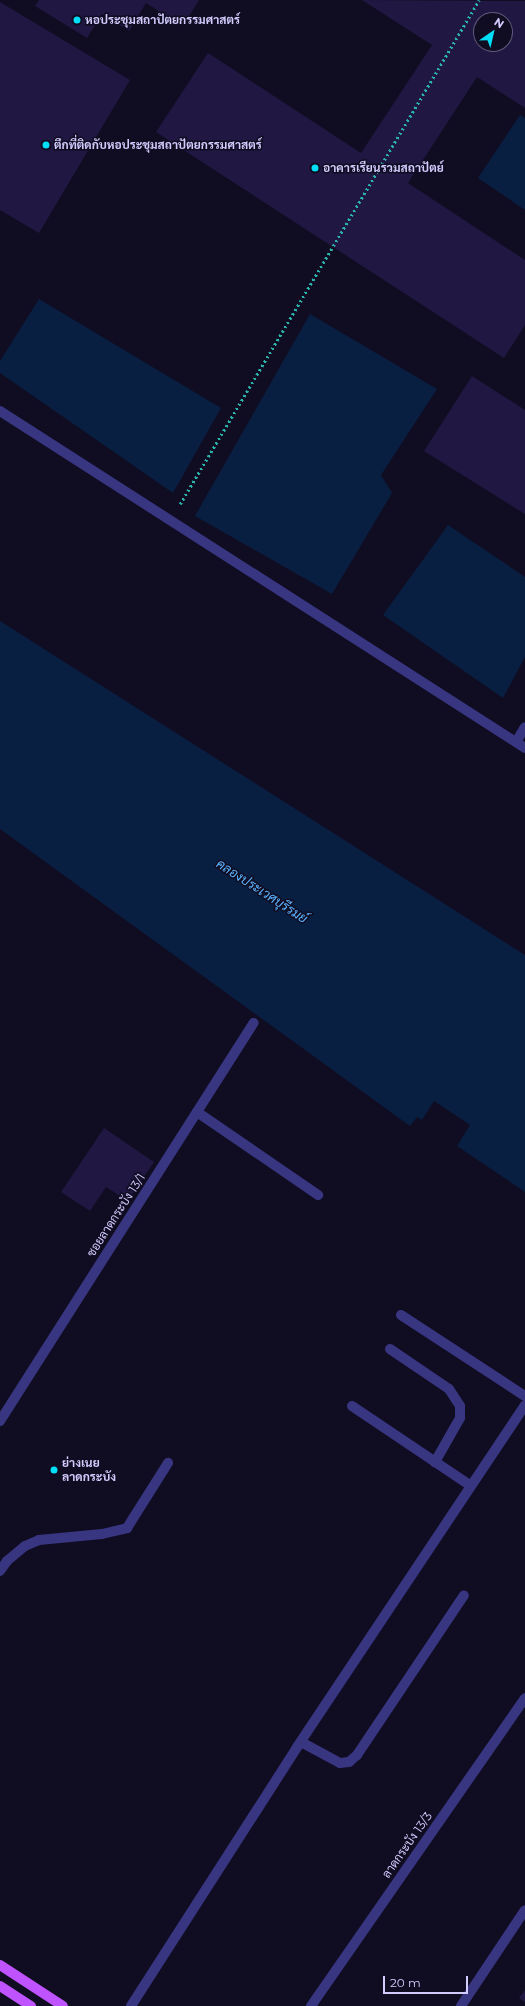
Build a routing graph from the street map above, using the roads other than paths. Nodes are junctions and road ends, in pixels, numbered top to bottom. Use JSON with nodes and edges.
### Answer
{"nodes":[{"id":1,"x":0,"y":411,"type":"edge"},
{"id":2,"x":525,"y":726,"type":"edge"},
{"id":3,"x":516,"y":742,"type":"junction"},
{"id":4,"x":525,"y":748,"type":"edge"},
{"id":5,"x":254,"y":1023,"type":"dead end"},
{"id":6,"x":197,"y":1112,"type":"junction"},
{"id":7,"x":318,"y":1195,"type":"dead end"},
{"id":8,"x":401,"y":1315,"type":"dead end"},
{"id":9,"x":390,"y":1349,"type":"dead end"},
{"id":10,"x":525,"y":1396,"type":"edge"},
{"id":11,"x":525,"y":1405,"type":"edge"},
{"id":12,"x":352,"y":1406,"type":"dead end"},
{"id":13,"x":0,"y":1421,"type":"edge"},
{"id":14,"x":435,"y":1462,"type":"junction"},
{"id":15,"x":168,"y":1463,"type":"dead end"},
{"id":16,"x":471,"y":1486,"type":"junction"},
{"id":17,"x":0,"y":1571,"type":"edge"},
{"id":18,"x":464,"y":1595,"type":"dead end"},
{"id":19,"x":525,"y":1698,"type":"edge"},
{"id":20,"x":301,"y":1742,"type":"junction"},
{"id":21,"x":525,"y":1910,"type":"edge"},
{"id":22,"x":0,"y":1964,"type":"edge"},
{"id":23,"x":0,"y":1986,"type":"edge"},
{"id":24,"x":31,"y":2006,"type":"edge"},
{"id":25,"x":62,"y":2006,"type":"edge"},
{"id":26,"x":131,"y":2006,"type":"edge"},
{"id":27,"x":311,"y":2006,"type":"edge"},
{"id":28,"x":461,"y":2006,"type":"edge"}],
"edges":[{"from":1,"to":3,"type":"street"},
{"from":2,"to":3,"type":"street"},
{"from":3,"to":4,"type":"street"},
{"from":5,"to":6,"type":"street","name":"ซอยลาดกระบัง 13/1"},
{"from":6,"to":7,"type":"street"},
{"from":6,"to":13,"type":"street","name":"ซอยลาดกระบัง 13/1"},
{"from":8,"to":10,"type":"street"},
{"from":9,"to":14,"type":"street"},
{"from":11,"to":16,"type":"street"},
{"from":12,"to":14,"type":"street"},
{"from":14,"to":16,"type":"street"},
{"from":15,"to":17,"type":"street"},
{"from":16,"to":20,"type":"street"},
{"from":18,"to":20,"type":"street"},
{"from":19,"to":27,"type":"street","name":"ลาดกระบัง 13/3"},
{"from":20,"to":26,"type":"street"},
{"from":21,"to":28,"type":"street"},
{"from":22,"to":25,"type":"main road"},
{"from":23,"to":24,"type":"main road"}]}
